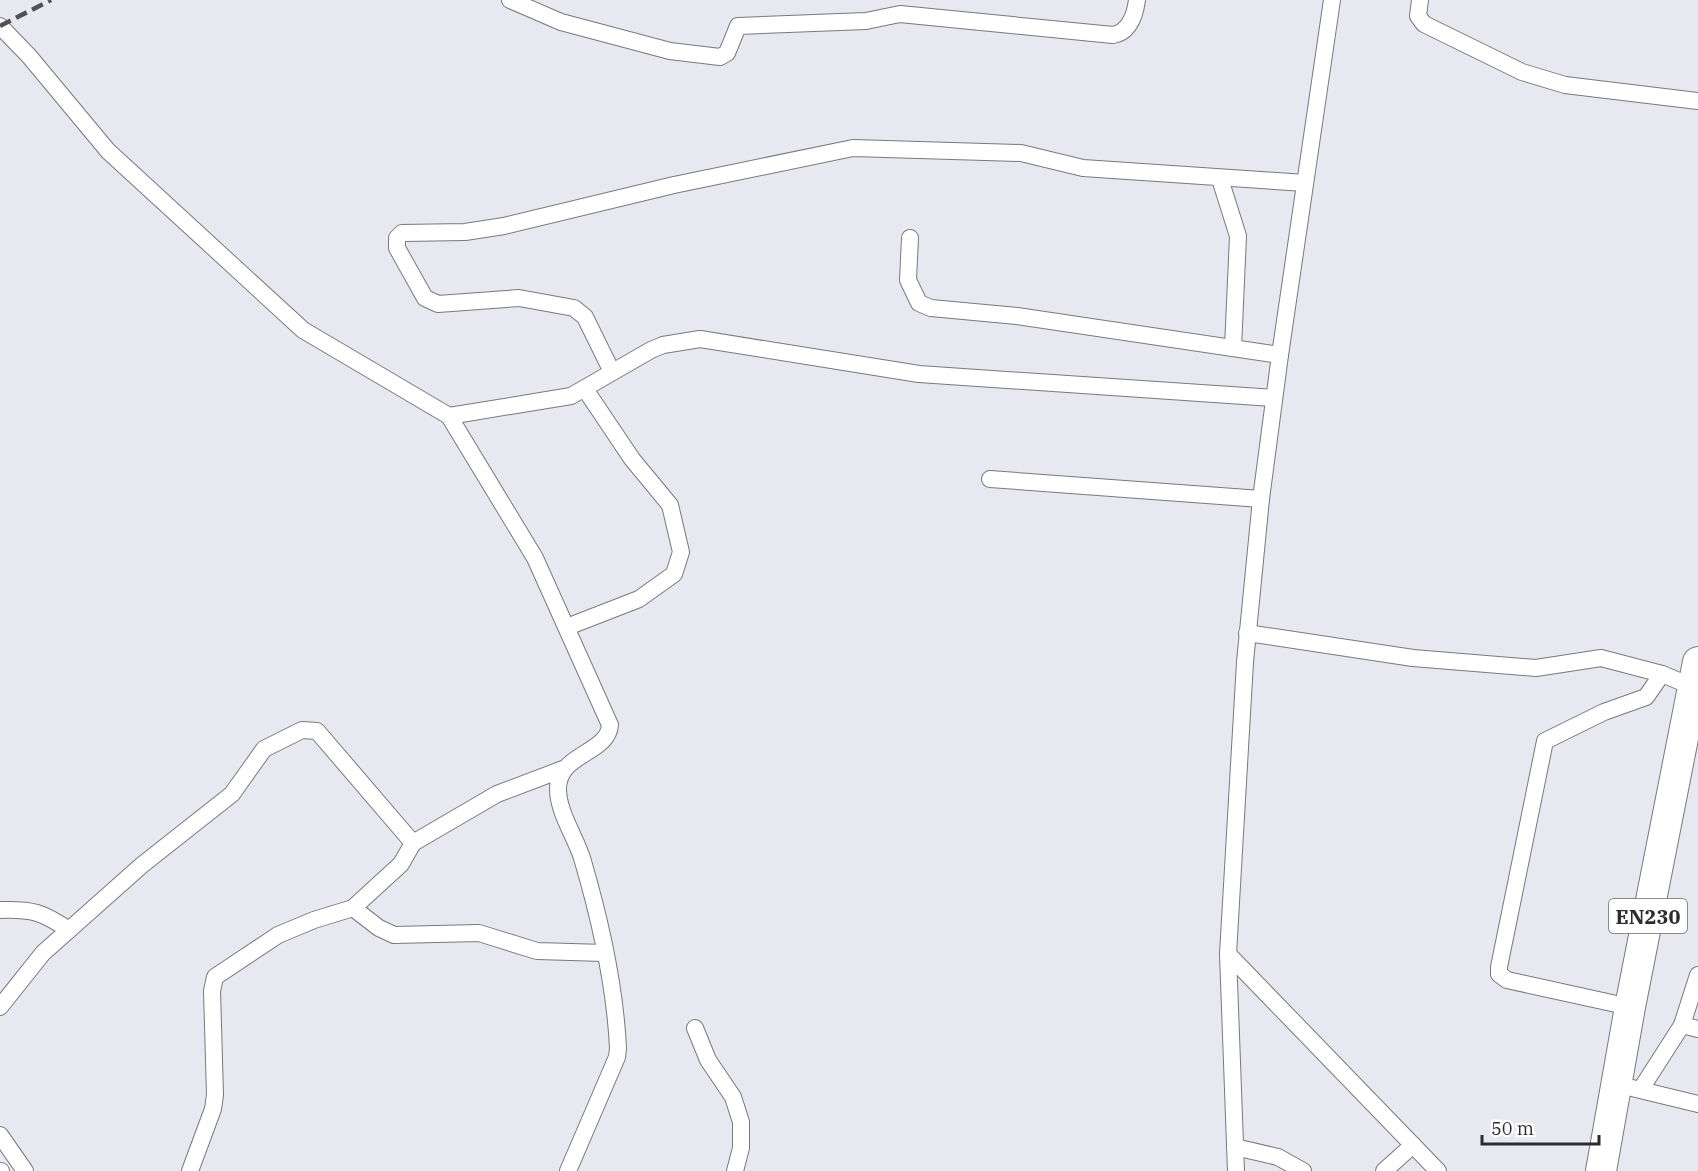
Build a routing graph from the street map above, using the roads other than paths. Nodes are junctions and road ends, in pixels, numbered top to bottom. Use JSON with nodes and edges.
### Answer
{"nodes":[{"id":1,"x":510,"y":0,"type":"edge"},
{"id":2,"x":1137,"y":0,"type":"edge"},
{"id":3,"x":1332,"y":0,"type":"edge"},
{"id":4,"x":1419,"y":0,"type":"edge"},
{"id":5,"x":0,"y":26,"type":"edge"},
{"id":6,"x":1698,"y":100,"type":"edge"},
{"id":7,"x":1220,"y":179,"type":"junction"},
{"id":8,"x":1305,"y":183,"type":"junction"},
{"id":9,"x":910,"y":238,"type":"dead end"},
{"id":10,"x":1233,"y":348,"type":"junction"},
{"id":11,"x":1280,"y":355,"type":"junction"},
{"id":12,"x":612,"y":372,"type":"junction"},
{"id":13,"x":585,"y":388,"type":"junction"},
{"id":14,"x":1274,"y":398,"type":"junction"},
{"id":15,"x":449,"y":416,"type":"junction"},
{"id":16,"x":990,"y":479,"type":"dead end"},
{"id":17,"x":1261,"y":499,"type":"junction"},
{"id":18,"x":567,"y":627,"type":"junction"},
{"id":19,"x":1247,"y":633,"type":"junction"},
{"id":20,"x":1662,"y":674,"type":"junction"},
{"id":21,"x":1696,"y":679,"type":"edge"},
{"id":22,"x":563,"y":769,"type":"junction"},
{"id":23,"x":413,"y":843,"type":"junction"},
{"id":24,"x":353,"y":908,"type":"junction"},
{"id":25,"x":0,"y":910,"type":"edge"},
{"id":26,"x":69,"y":930,"type":"junction"},
{"id":27,"x":605,"y":953,"type":"junction"},
{"id":28,"x":1228,"y":954,"type":"junction"},
{"id":29,"x":1698,"y":975,"type":"edge"},
{"id":30,"x":1630,"y":1007,"type":"junction"},
{"id":31,"x":0,"y":1008,"type":"edge"},
{"id":32,"x":1690,"y":1027,"type":"edge"},
{"id":33,"x":695,"y":1028,"type":"dead end"},
{"id":34,"x":1629,"y":1087,"type":"junction"},
{"id":35,"x":1698,"y":1104,"type":"edge"},
{"id":36,"x":0,"y":1135,"type":"edge"},
{"id":37,"x":1413,"y":1145,"type":"junction"},
{"id":38,"x":1234,"y":1147,"type":"junction"},
{"id":39,"x":25,"y":1171,"type":"edge"},
{"id":40,"x":190,"y":1171,"type":"edge"},
{"id":41,"x":568,"y":1171,"type":"edge"},
{"id":42,"x":735,"y":1171,"type":"edge"},
{"id":43,"x":1236,"y":1171,"type":"edge"},
{"id":44,"x":1303,"y":1171,"type":"edge"},
{"id":45,"x":1384,"y":1171,"type":"edge"},
{"id":46,"x":1438,"y":1171,"type":"edge"},
{"id":47,"x":1601,"y":1171,"type":"edge"}],
"edges":[{"from":1,"to":2,"type":"street"},
{"from":3,"to":8,"type":"street"},
{"from":4,"to":6,"type":"street"},
{"from":5,"to":15,"type":"street"},
{"from":7,"to":8,"type":"street"},
{"from":7,"to":10,"type":"street"},
{"from":7,"to":12,"type":"street"},
{"from":8,"to":11,"type":"street"},
{"from":9,"to":10,"type":"street"},
{"from":10,"to":11,"type":"street"},
{"from":11,"to":14,"type":"street"},
{"from":12,"to":13,"type":"street"},
{"from":12,"to":14,"type":"street"},
{"from":13,"to":15,"type":"street"},
{"from":13,"to":18,"type":"street"},
{"from":14,"to":17,"type":"street"},
{"from":15,"to":18,"type":"street"},
{"from":16,"to":17,"type":"street"},
{"from":17,"to":19,"type":"street"},
{"from":18,"to":22,"type":"street"},
{"from":19,"to":20,"type":"street"},
{"from":19,"to":28,"type":"street"},
{"from":20,"to":21,"type":"street"},
{"from":20,"to":30,"type":"street"},
{"from":21,"to":30,"type":"highway","number":"EN230"},
{"from":22,"to":23,"type":"street"},
{"from":22,"to":27,"type":"street"},
{"from":23,"to":24,"type":"street"},
{"from":23,"to":26,"type":"street"},
{"from":24,"to":27,"type":"street"},
{"from":24,"to":40,"type":"street"},
{"from":25,"to":26,"type":"street"},
{"from":26,"to":31,"type":"street"},
{"from":27,"to":41,"type":"street"},
{"from":28,"to":37,"type":"street"},
{"from":28,"to":38,"type":"street"},
{"from":29,"to":32,"type":"street"},
{"from":30,"to":34,"type":"highway","number":"EN230"},
{"from":32,"to":34,"type":"street"},
{"from":33,"to":42,"type":"street"},
{"from":34,"to":35,"type":"street"},
{"from":34,"to":47,"type":"highway","number":"EN230"},
{"from":36,"to":39,"type":"street"},
{"from":37,"to":45,"type":"street"},
{"from":37,"to":46,"type":"street"},
{"from":38,"to":43,"type":"street"},
{"from":38,"to":44,"type":"street"}]}
